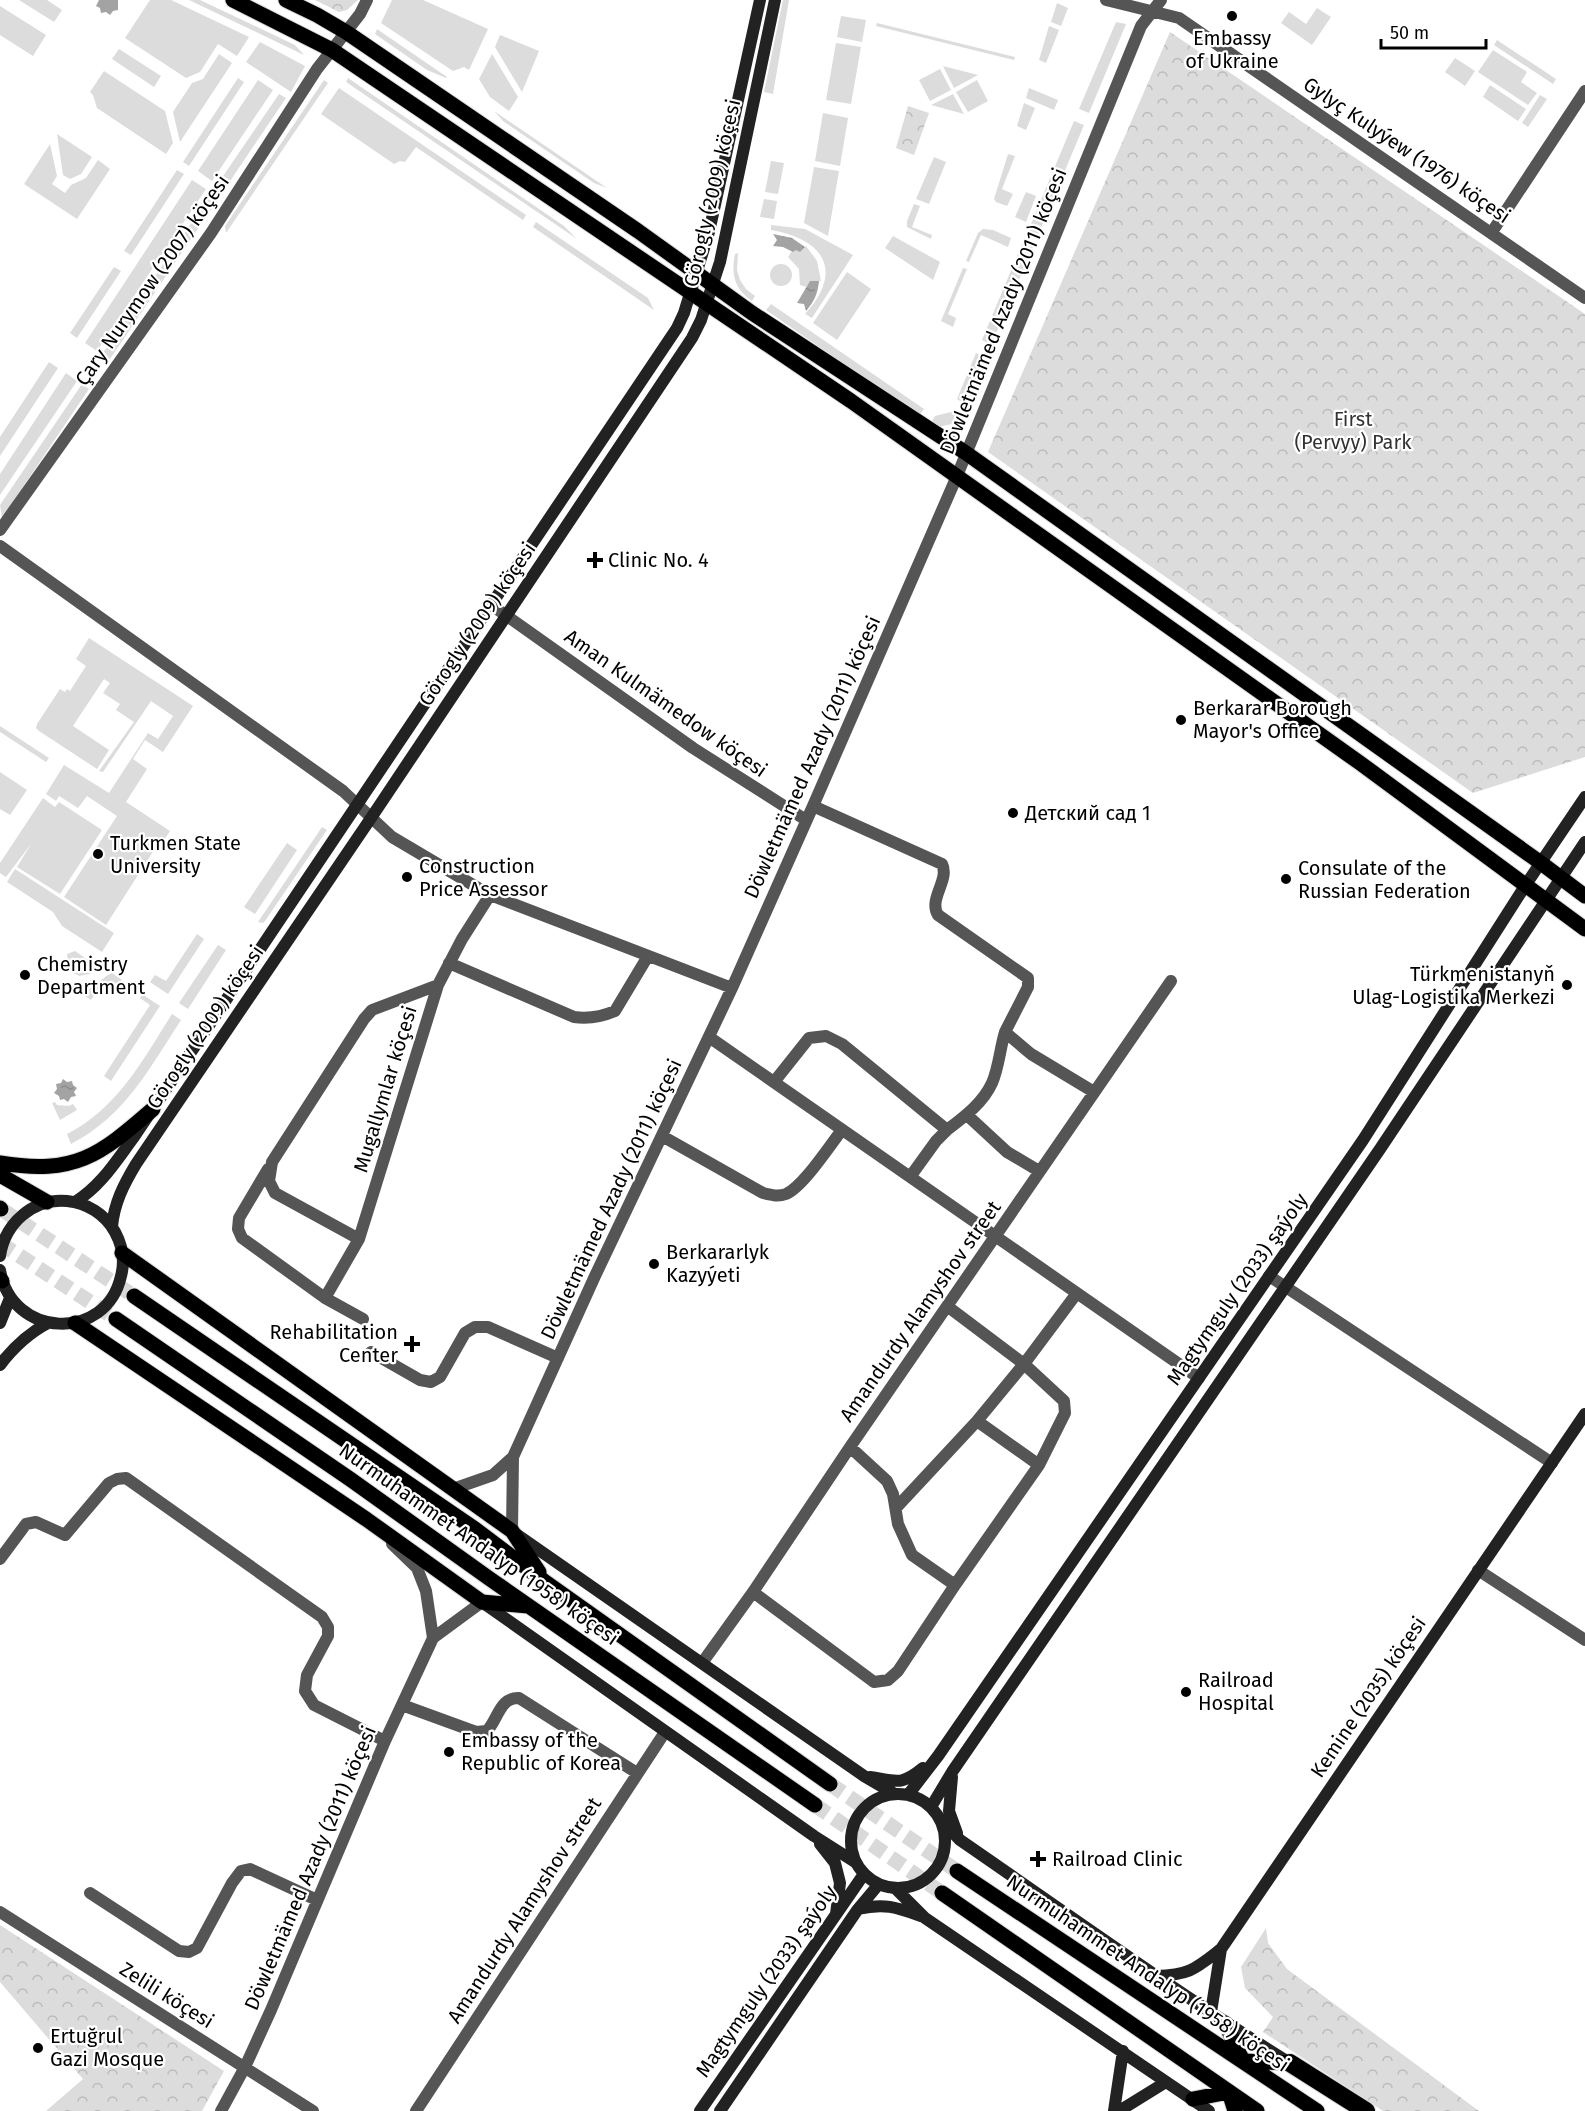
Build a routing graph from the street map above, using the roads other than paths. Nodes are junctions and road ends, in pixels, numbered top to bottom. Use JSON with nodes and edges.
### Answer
{"nodes":[{"id":1,"x":233,"y":0,"type":"edge"},
{"id":2,"x":286,"y":0,"type":"edge"},
{"id":3,"x":368,"y":0,"type":"edge"},
{"id":4,"x":760,"y":0,"type":"edge"},
{"id":5,"x":775,"y":0,"type":"edge"},
{"id":6,"x":1106,"y":0,"type":"edge"},
{"id":7,"x":1161,"y":0,"type":"edge"},
{"id":8,"x":1152,"y":12,"type":"junction"},
{"id":9,"x":346,"y":32,"type":"junction"},
{"id":10,"x":332,"y":50,"type":"junction"},
{"id":11,"x":1585,"y":91,"type":"edge"},
{"id":12,"x":1492,"y":232,"type":"junction"},
{"id":13,"x":698,"y":273,"type":"junction"},
{"id":14,"x":713,"y":284,"type":"junction"},
{"id":15,"x":691,"y":293,"type":"junction"},
{"id":16,"x":1585,"y":298,"type":"edge"},
{"id":17,"x":706,"y":303,"type":"junction"},
{"id":18,"x":966,"y":453,"type":"junction"},
{"id":19,"x":957,"y":476,"type":"junction"},
{"id":20,"x":0,"y":530,"type":"edge"},
{"id":21,"x":0,"y":546,"type":"edge"},
{"id":22,"x":490,"y":604,"type":"junction"},
{"id":23,"x":506,"y":615,"type":"junction"},
{"id":24,"x":1585,"y":797,"type":"edge"},
{"id":25,"x":357,"y":804,"type":"junction"},
{"id":26,"x":813,"y":806,"type":"junction"},
{"id":27,"x":371,"y":818,"type":"junction"},
{"id":28,"x":806,"y":820,"type":"junction"},
{"id":29,"x":1585,"y":842,"type":"edge"},
{"id":30,"x":1541,"y":863,"type":"junction"},
{"id":31,"x":1561,"y":879,"type":"junction"},
{"id":32,"x":1525,"y":886,"type":"junction"},
{"id":33,"x":490,"y":895,"type":"junction"},
{"id":34,"x":1585,"y":896,"type":"edge"},
{"id":35,"x":1546,"y":901,"type":"junction"},
{"id":36,"x":1585,"y":929,"type":"edge"},
{"id":37,"x":648,"y":956,"type":"junction"},
{"id":38,"x":450,"y":963,"type":"junction"},
{"id":39,"x":1171,"y":981,"type":"dead end"},
{"id":40,"x":438,"y":985,"type":"junction"},
{"id":41,"x":732,"y":988,"type":"junction"},
{"id":42,"x":1005,"y":1032,"type":"junction"},
{"id":43,"x":709,"y":1037,"type":"junction"},
{"id":44,"x":774,"y":1082,"type":"junction"},
{"id":45,"x":1094,"y":1092,"type":"junction"},
{"id":46,"x":153,"y":1109,"type":"junction"},
{"id":47,"x":967,"y":1115,"type":"junction"},
{"id":48,"x":842,"y":1130,"type":"junction"},
{"id":49,"x":946,"y":1130,"type":"junction"},
{"id":50,"x":662,"y":1136,"type":"junction"},
{"id":51,"x":272,"y":1162,"type":"junction"},
{"id":52,"x":0,"y":1163,"type":"edge"},
{"id":53,"x":1039,"y":1171,"type":"junction"},
{"id":54,"x":0,"y":1175,"type":"edge"},
{"id":55,"x":910,"y":1177,"type":"junction"},
{"id":56,"x":47,"y":1202,"type":"junction"},
{"id":57,"x":75,"y":1202,"type":"junction"},
{"id":58,"x":112,"y":1227,"type":"junction"},
{"id":59,"x":994,"y":1236,"type":"junction"},
{"id":60,"x":359,"y":1239,"type":"junction"},
{"id":61,"x":122,"y":1253,"type":"junction"},
{"id":62,"x":0,"y":1256,"type":"edge"},
{"id":63,"x":1269,"y":1276,"type":"junction"},
{"id":64,"x":1,"y":1277,"type":"edge"},
{"id":65,"x":1286,"y":1287,"type":"junction"},
{"id":66,"x":1077,"y":1293,"type":"junction"},
{"id":67,"x":134,"y":1296,"type":"tunnel mouth"},
{"id":68,"x":10,"y":1298,"type":"junction"},
{"id":69,"x":325,"y":1298,"type":"junction"},
{"id":70,"x":946,"y":1306,"type":"junction"},
{"id":71,"x":363,"y":1318,"type":"dead end"},
{"id":72,"x":116,"y":1319,"type":"tunnel mouth"},
{"id":73,"x":0,"y":1323,"type":"edge"},
{"id":74,"x":48,"y":1323,"type":"junction"},
{"id":75,"x":75,"y":1323,"type":"junction"},
{"id":76,"x":371,"y":1352,"type":"dead end"},
{"id":77,"x":558,"y":1358,"type":"junction"},
{"id":78,"x":1024,"y":1364,"type":"junction"},
{"id":79,"x":0,"y":1365,"type":"edge"},
{"id":80,"x":1199,"y":1378,"type":"junction"},
{"id":81,"x":1585,"y":1414,"type":"edge"},
{"id":82,"x":977,"y":1421,"type":"junction"},
{"id":83,"x":850,"y":1447,"type":"junction"},
{"id":84,"x":513,"y":1457,"type":"junction"},
{"id":85,"x":376,"y":1462,"type":"junction"},
{"id":86,"x":1552,"y":1463,"type":"junction"},
{"id":87,"x":1038,"y":1465,"type":"junction"},
{"id":88,"x":351,"y":1479,"type":"junction"},
{"id":89,"x":453,"y":1488,"type":"junction"},
{"id":90,"x":896,"y":1508,"type":"junction"},
{"id":91,"x":366,"y":1519,"type":"junction"},
{"id":92,"x":512,"y":1531,"type":"junction"},
{"id":93,"x":0,"y":1559,"type":"edge"},
{"id":94,"x":1478,"y":1570,"type":"junction"},
{"id":95,"x":544,"y":1581,"type":"junction"},
{"id":96,"x":955,"y":1585,"type":"junction"},
{"id":97,"x":753,"y":1593,"type":"junction"},
{"id":98,"x":482,"y":1602,"type":"junction"},
{"id":99,"x":530,"y":1606,"type":"junction"},
{"id":100,"x":433,"y":1638,"type":"junction"},
{"id":101,"x":1585,"y":1640,"type":"edge"},
{"id":102,"x":702,"y":1663,"type":"junction"},
{"id":103,"x":402,"y":1705,"type":"junction"},
{"id":104,"x":665,"y":1732,"type":"junction"},
{"id":105,"x":385,"y":1741,"type":"junction"},
{"id":106,"x":938,"y":1756,"type":"junction"},
{"id":107,"x":952,"y":1772,"type":"junction"},
{"id":108,"x":637,"y":1773,"type":"junction"},
{"id":109,"x":864,"y":1776,"type":"junction"},
{"id":110,"x":830,"y":1784,"type":"tunnel mouth"},
{"id":111,"x":893,"y":1793,"type":"junction"},
{"id":112,"x":908,"y":1794,"type":"junction"},
{"id":113,"x":815,"y":1805,"type":"tunnel mouth"},
{"id":114,"x":931,"y":1807,"type":"junction"},
{"id":115,"x":941,"y":1820,"type":"junction"},
{"id":116,"x":814,"y":1836,"type":"junction"},
{"id":117,"x":960,"y":1840,"type":"junction"},
{"id":118,"x":855,"y":1862,"type":"junction"},
{"id":119,"x":957,"y":1871,"type":"tunnel mouth"},
{"id":120,"x":864,"y":1874,"type":"junction"},
{"id":121,"x":879,"y":1884,"type":"junction"},
{"id":122,"x":895,"y":1888,"type":"junction"},
{"id":123,"x":90,"y":1893,"type":"dead end"},
{"id":124,"x":942,"y":1893,"type":"tunnel mouth"},
{"id":125,"x":318,"y":1900,"type":"junction"},
{"id":126,"x":858,"y":1909,"type":"junction"},
{"id":127,"x":0,"y":1912,"type":"edge"},
{"id":128,"x":836,"y":1916,"type":"junction"},
{"id":129,"x":925,"y":1918,"type":"junction"},
{"id":130,"x":1221,"y":1949,"type":"junction"},
{"id":131,"x":1156,"y":1976,"type":"junction"},
{"id":132,"x":1211,"y":2012,"type":"junction"},
{"id":133,"x":1226,"y":2023,"type":"junction"},
{"id":134,"x":1123,"y":2051,"type":"junction"},
{"id":135,"x":1243,"y":2061,"type":"junction"},
{"id":136,"x":1290,"y":2063,"type":"junction"},
{"id":137,"x":245,"y":2067,"type":"junction"},
{"id":138,"x":1166,"y":2082,"type":"junction"},
{"id":139,"x":1229,"y":2092,"type":"junction"},
{"id":140,"x":1193,"y":2099,"type":"junction"},
{"id":141,"x":220,"y":2111,"type":"edge"},
{"id":142,"x":313,"y":2111,"type":"edge"},
{"id":143,"x":416,"y":2111,"type":"edge"},
{"id":144,"x":700,"y":2111,"type":"edge"},
{"id":145,"x":720,"y":2111,"type":"edge"},
{"id":146,"x":1114,"y":2111,"type":"edge"},
{"id":147,"x":1119,"y":2111,"type":"edge"},
{"id":148,"x":1209,"y":2111,"type":"edge"},
{"id":149,"x":1235,"y":2111,"type":"edge"},
{"id":150,"x":1257,"y":2111,"type":"edge"},
{"id":151,"x":1317,"y":2111,"type":"edge"},
{"id":152,"x":1366,"y":2111,"type":"edge"}],
"edges":[{"from":1,"to":10,"type":"main road"},
{"from":2,"to":9,"type":"main road"},
{"from":3,"to":9,"type":"street"},
{"from":4,"to":13,"type":"main road","name":"Görogly (2009) köçesi"},
{"from":5,"to":14,"type":"main road","name":"Görogly (2009) köçesi"},
{"from":6,"to":8,"type":"street","name":"Gylyç Kulyýew (1976) köçesi"},
{"from":7,"to":8,"type":"street","name":"Döwletmämed Azady (2011) köçesi"},
{"from":8,"to":12,"type":"street","name":"Gylyç Kulyýew (1976) köçesi"},
{"from":8,"to":18,"type":"street","name":"Döwletmämed Azady (2011) köçesi"},
{"from":9,"to":10,"type":"street","name":"Çary Nurymow (2007) köçesi"},
{"from":9,"to":13,"type":"main road"},
{"from":10,"to":15,"type":"main road"},
{"from":10,"to":20,"type":"street","name":"Çary Nurymow (2007) köçesi"},
{"from":11,"to":12,"type":"street"},
{"from":12,"to":16,"type":"street","name":"Gylyç Kulyýew (1976) köçesi"},
{"from":13,"to":14,"type":"main road"},
{"from":13,"to":15,"type":"main road","name":"Görogly (2009) köçesi"},
{"from":14,"to":17,"type":"main road","name":"Görogly (2009) köçesi"},
{"from":14,"to":18,"type":"main road"},
{"from":15,"to":17,"type":"main road"},
{"from":15,"to":22,"type":"main road","name":"Görogly (2009) köçesi"},
{"from":17,"to":19,"type":"main road"},
{"from":17,"to":23,"type":"main road","name":"Görogly (2009) köçesi"},
{"from":18,"to":19,"type":"street","name":"Döwletmämed Azady (2011) köçesi"},
{"from":18,"to":30,"type":"main road"},
{"from":19,"to":26,"type":"street","name":"Döwletmämed Azady (2011) köçesi"},
{"from":19,"to":32,"type":"main road"},
{"from":21,"to":25,"type":"street"},
{"from":22,"to":23,"type":"street","name":"Aman Kulmämedow köçesi"},
{"from":22,"to":25,"type":"main road","name":"Görogly (2009) köçesi"},
{"from":23,"to":27,"type":"main road","name":"Görogly (2009) köçesi"},
{"from":23,"to":28,"type":"street","name":"Aman Kulmämedow köçesi"},
{"from":24,"to":30,"type":"main road","name":"Magtymguly (2033) şaýoly"},
{"from":25,"to":27,"type":"street"},
{"from":25,"to":46,"type":"main road","name":"Görogly (2009) köçesi"},
{"from":26,"to":28,"type":"street","name":"Döwletmämed Azady (2011) köçesi"},
{"from":26,"to":42,"type":"street"},
{"from":27,"to":33,"type":"street"},
{"from":27,"to":58,"type":"main road","name":"Görogly (2009) köçesi"},
{"from":28,"to":41,"type":"street","name":"Döwletmämed Azady (2011) köçesi"},
{"from":29,"to":31,"type":"main road","name":"Magtymguly (2033) şaýoly"},
{"from":30,"to":31,"type":"main road"},
{"from":30,"to":32,"type":"main road","name":"Magtymguly (2033) şaýoly"},
{"from":31,"to":34,"type":"main road"},
{"from":31,"to":35,"type":"main road","name":"Magtymguly (2033) şaýoly"},
{"from":32,"to":35,"type":"main road"},
{"from":32,"to":63,"type":"main road","name":"Magtymguly (2033) şaýoly"},
{"from":33,"to":37,"type":"street"},
{"from":33,"to":38,"type":"street","name":"Mugallymlar köçesi"},
{"from":35,"to":36,"type":"main road"},
{"from":35,"to":65,"type":"main road","name":"Magtymguly (2033) şaýoly"},
{"from":37,"to":38,"type":"street"},
{"from":37,"to":41,"type":"street"},
{"from":38,"to":40,"type":"street","name":"Mugallymlar köçesi"},
{"from":39,"to":45,"type":"street","name":"Amandurdy Alamyshov street"},
{"from":40,"to":51,"type":"street"},
{"from":40,"to":60,"type":"street","name":"Mugallymlar köçesi"},
{"from":41,"to":43,"type":"street","name":"Döwletmämed Azady (2011) köçesi"},
{"from":42,"to":45,"type":"street"},
{"from":42,"to":47,"type":"street"},
{"from":43,"to":44,"type":"street"},
{"from":43,"to":50,"type":"street","name":"Döwletmämed Azady (2011) köçesi"},
{"from":44,"to":48,"type":"street"},
{"from":44,"to":49,"type":"street"},
{"from":45,"to":53,"type":"street","name":"Amandurdy Alamyshov street"},
{"from":46,"to":52,"type":"main road"},
{"from":46,"to":57,"type":"main road","name":"Görogly (2009) köçesi"},
{"from":47,"to":49,"type":"street"},
{"from":47,"to":53,"type":"street"},
{"from":48,"to":50,"type":"street"},
{"from":48,"to":55,"type":"street"},
{"from":49,"to":55,"type":"street"},
{"from":50,"to":77,"type":"street","name":"Döwletmämed Azady (2011) köçesi"},
{"from":51,"to":60,"type":"street"},
{"from":51,"to":69,"type":"street"},
{"from":53,"to":59,"type":"street","name":"Amandurdy Alamyshov street"},
{"from":54,"to":56,"type":"main road"},
{"from":55,"to":59,"type":"street"},
{"from":56,"to":57,"type":"main road"},
{"from":56,"to":62,"type":"main road"},
{"from":57,"to":58,"type":"main road"},
{"from":58,"to":61,"type":"main road"},
{"from":59,"to":66,"type":"street"},
{"from":59,"to":70,"type":"street","name":"Amandurdy Alamyshov street"},
{"from":60,"to":69,"type":"street","name":"Mugallymlar köçesi"},
{"from":61,"to":75,"type":"main road"},
{"from":61,"to":89,"type":"main road"},
{"from":63,"to":65,"type":"street"},
{"from":63,"to":80,"type":"main road","name":"Magtymguly (2033) şaýoly"},
{"from":64,"to":68,"type":"main road"},
{"from":65,"to":86,"type":"street"},
{"from":65,"to":107,"type":"main road","name":"Magtymguly (2033) şaýoly"},
{"from":66,"to":78,"type":"street"},
{"from":66,"to":80,"type":"street"},
{"from":67,"to":85,"type":"main road","name":"Nurmuhammet Andalyp (1958) köçesi"},
{"from":68,"to":73,"type":"main road"},
{"from":68,"to":74,"type":"main road"},
{"from":69,"to":71,"type":"street"},
{"from":70,"to":78,"type":"street"},
{"from":70,"to":83,"type":"street","name":"Amandurdy Alamyshov street"},
{"from":72,"to":88,"type":"main road","name":"Nurmuhammet Andalyp (1958) köçesi"},
{"from":74,"to":75,"type":"main road"},
{"from":74,"to":79,"type":"main road"},
{"from":75,"to":91,"type":"main road"},
{"from":76,"to":77,"type":"street"},
{"from":77,"to":84,"type":"street","name":"Döwletmämed Azady (2011) köçesi"},
{"from":78,"to":82,"type":"street"},
{"from":78,"to":87,"type":"street"},
{"from":80,"to":106,"type":"main road","name":"Magtymguly (2033) şaýoly"},
{"from":81,"to":86,"type":"main road","name":"Kemine (2035) köçesi"},
{"from":82,"to":87,"type":"street"},
{"from":82,"to":90,"type":"street"},
{"from":83,"to":90,"type":"street"},
{"from":83,"to":97,"type":"street","name":"Amandurdy Alamyshov street"},
{"from":84,"to":89,"type":"street","name":"Nurmuhammet Andalyp (1958) köçesi"},
{"from":84,"to":92,"type":"street","name":"Döwletmämed Azady (2011) köçesi"},
{"from":85,"to":89,"type":"main road"},
{"from":85,"to":95,"type":"main road","name":"Nurmuhammet Andalyp (1958) köçesi"},
{"from":86,"to":94,"type":"main road","name":"Kemine (2035) köçesi"},
{"from":87,"to":96,"type":"street"},
{"from":88,"to":91,"type":"main road"},
{"from":88,"to":99,"type":"main road","name":"Nurmuhammet Andalyp (1958) köçesi"},
{"from":89,"to":92,"type":"main road"},
{"from":90,"to":96,"type":"street"},
{"from":91,"to":98,"type":"main road"},
{"from":91,"to":100,"type":"street"},
{"from":92,"to":95,"type":"main road"},
{"from":92,"to":102,"type":"main road"},
{"from":93,"to":105,"type":"street"},
{"from":94,"to":101,"type":"street"},
{"from":94,"to":130,"type":"main road","name":"Kemine (2035) köçesi"},
{"from":95,"to":110,"type":"main road","name":"Nurmuhammet Andalyp (1958) köçesi"},
{"from":96,"to":97,"type":"street"},
{"from":97,"to":102,"type":"street","name":"Amandurdy Alamyshov street"},
{"from":98,"to":99,"type":"main road"},
{"from":98,"to":100,"type":"street","name":"Döwletmämed Azady (2011) köçesi"},
{"from":98,"to":104,"type":"main road"},
{"from":99,"to":113,"type":"main road","name":"Nurmuhammet Andalyp (1958) köçesi"},
{"from":100,"to":103,"type":"street","name":"Döwletmämed Azady (2011) köçesi"},
{"from":102,"to":109,"type":"main road"},
{"from":103,"to":105,"type":"street","name":"Döwletmämed Azady (2011) köçesi"},
{"from":103,"to":108,"type":"street"},
{"from":104,"to":108,"type":"street","name":"Amandurdy Alamyshov street"},
{"from":104,"to":116,"type":"main road"},
{"from":105,"to":125,"type":"street","name":"Döwletmämed Azady (2011) köçesi"},
{"from":106,"to":109,"type":"main road"},
{"from":106,"to":112,"type":"main road","name":"Magtymguly (2033) şaýoly"},
{"from":107,"to":114,"type":"main road","name":"Magtymguly (2033) şaýoly"},
{"from":107,"to":117,"type":"main road"},
{"from":108,"to":143,"type":"street","name":"Amandurdy Alamyshov street"},
{"from":109,"to":111,"type":"main road"},
{"from":111,"to":112,"type":"main road"},
{"from":111,"to":118,"type":"main road"},
{"from":112,"to":114,"type":"main road"},
{"from":114,"to":115,"type":"main road"},
{"from":115,"to":117,"type":"main road"},
{"from":115,"to":122,"type":"main road"},
{"from":116,"to":118,"type":"main road"},
{"from":116,"to":128,"type":"main road"},
{"from":117,"to":131,"type":"main road"},
{"from":118,"to":120,"type":"main road"},
{"from":119,"to":135,"type":"main road","name":"Nurmuhammet Andalyp (1958) köçesi"},
{"from":120,"to":121,"type":"main road"},
{"from":120,"to":128,"type":"main road","name":"Magtymguly (2033) şaýoly"},
{"from":121,"to":122,"type":"main road"},
{"from":121,"to":126,"type":"main road","name":"Magtymguly (2033) şaýoly"},
{"from":122,"to":129,"type":"main road"},
{"from":123,"to":125,"type":"street"},
{"from":124,"to":139,"type":"main road"},
{"from":125,"to":137,"type":"street","name":"Döwletmämed Azady (2011) köçesi"},
{"from":126,"to":129,"type":"main road"},
{"from":126,"to":145,"type":"main road","name":"Magtymguly (2033) şaýoly"},
{"from":127,"to":137,"type":"street","name":"Zelili köçesi"},
{"from":128,"to":144,"type":"main road","name":"Magtymguly (2033) şaýoly"},
{"from":129,"to":134,"type":"main road"},
{"from":130,"to":131,"type":"main road","name":"Nurmuhammet Andalyp (1958) köçesi"},
{"from":130,"to":132,"type":"main road","name":"Kemine (2035) köçesi"},
{"from":131,"to":132,"type":"main road"},
{"from":132,"to":133,"type":"main road"},
{"from":133,"to":135,"type":"main road"},
{"from":133,"to":136,"type":"main road"},
{"from":134,"to":138,"type":"main road"},
{"from":134,"to":146,"type":"main road"},
{"from":135,"to":136,"type":"main road"},
{"from":135,"to":151,"type":"main road","name":"Nurmuhammet Andalyp (1958) köçesi"},
{"from":136,"to":152,"type":"highway"},
{"from":137,"to":141,"type":"street","name":"Döwletmämed Azady (2011) köçesi"},
{"from":137,"to":142,"type":"street","name":"Zelili köçesi"},
{"from":138,"to":140,"type":"main road"},
{"from":138,"to":147,"type":"main road"},
{"from":139,"to":140,"type":"main road"},
{"from":139,"to":149,"type":"main road"},
{"from":139,"to":150,"type":"main road"},
{"from":140,"to":148,"type":"main road"}]}
